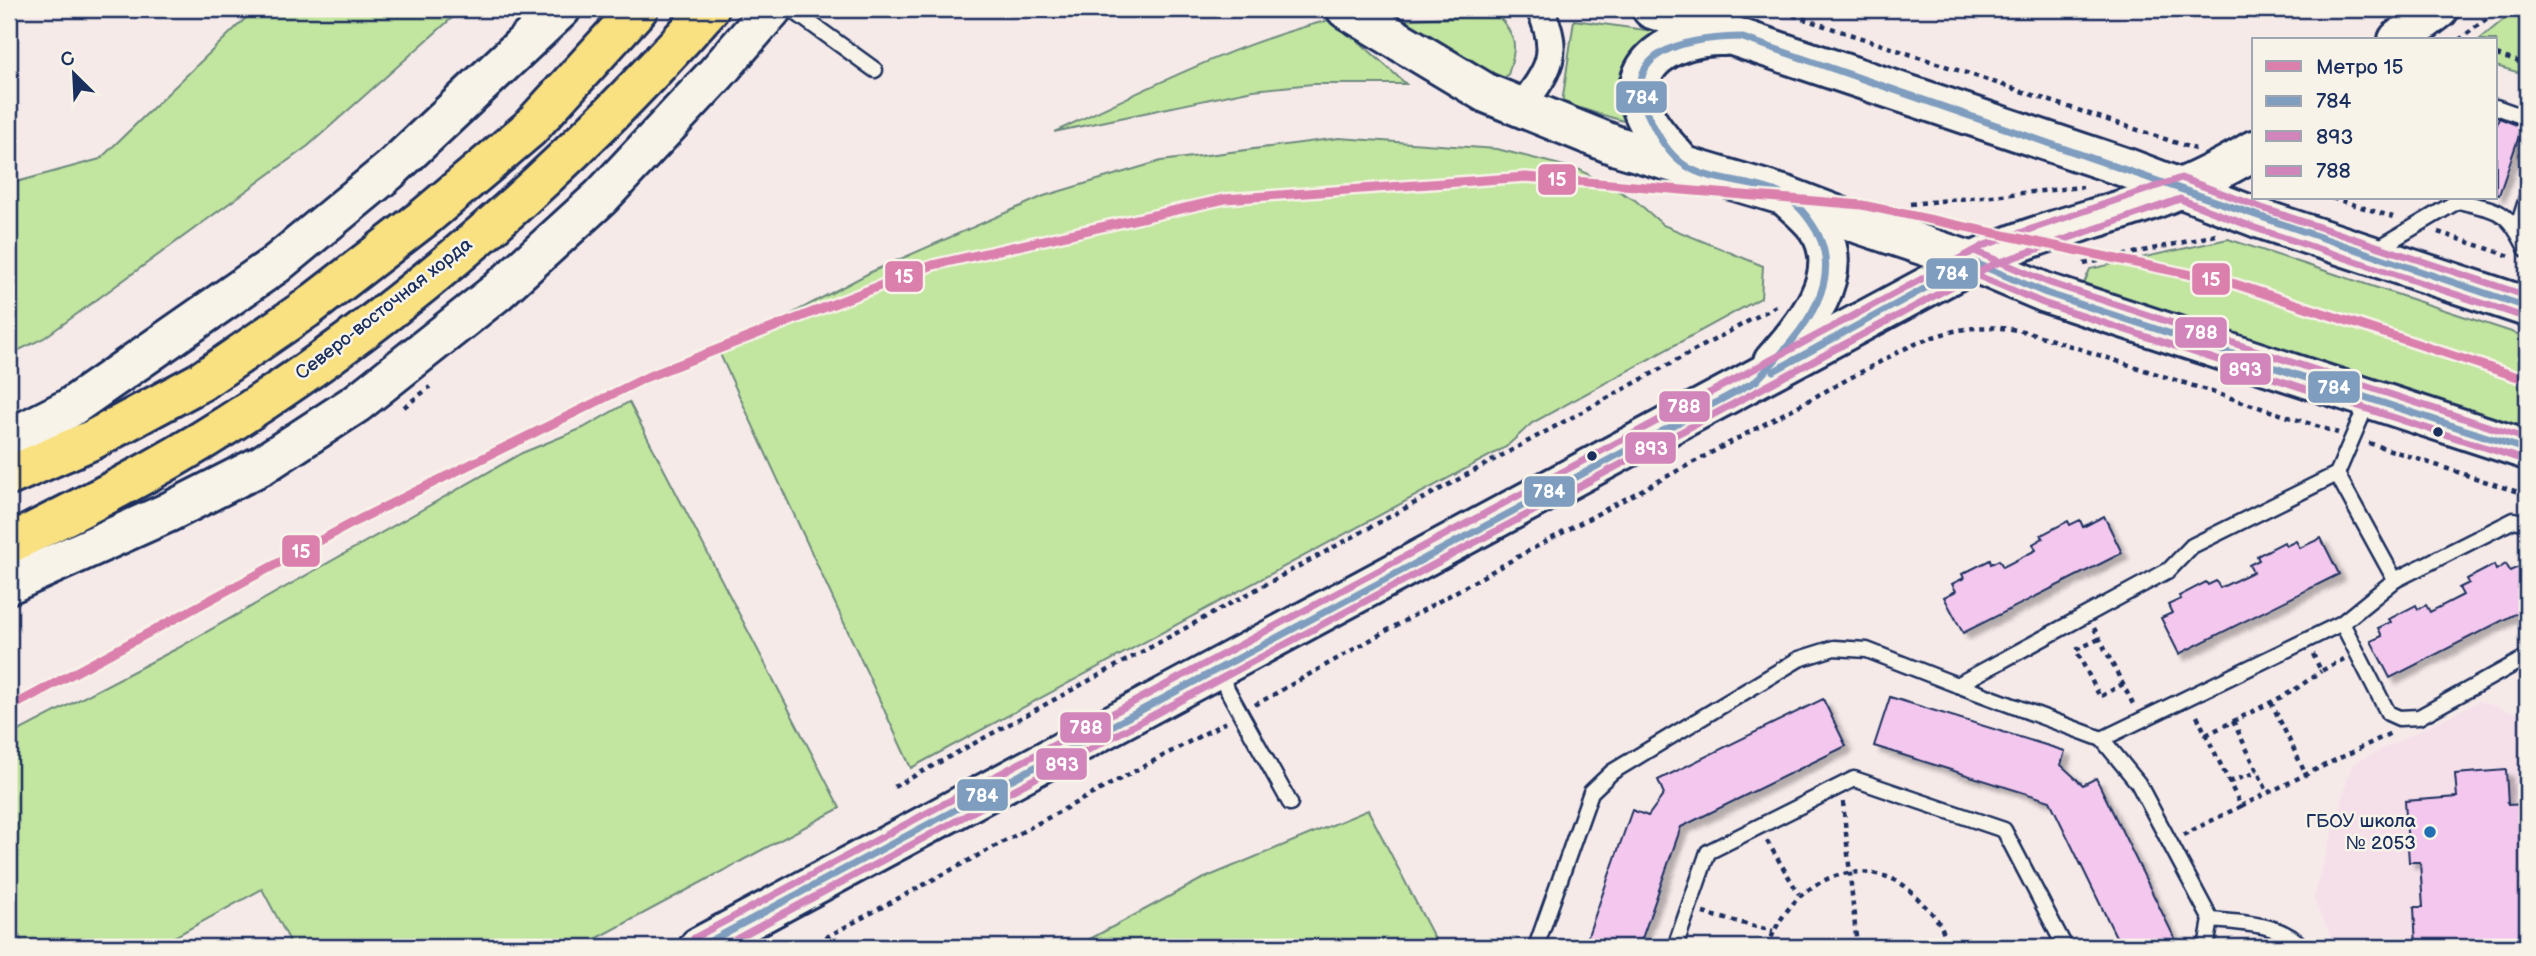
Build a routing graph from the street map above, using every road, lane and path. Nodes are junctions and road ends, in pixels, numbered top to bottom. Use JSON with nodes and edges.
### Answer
{"nodes":[{"id":1,"x":561,"y":9,"type":"edge"},
{"id":2,"x":638,"y":9,"type":"edge"},
{"id":3,"x":709,"y":9,"type":"edge"},
{"id":4,"x":772,"y":9,"type":"edge"},
{"id":5,"x":791,"y":9,"type":"edge"},
{"id":6,"x":1346,"y":9,"type":"edge"},
{"id":7,"x":1540,"y":9,"type":"edge"},
{"id":8,"x":1652,"y":9,"type":"edge"},
{"id":9,"x":1774,"y":9,"type":"edge"},
{"id":10,"x":2439,"y":9,"type":"edge"},
{"id":11,"x":2499,"y":9,"type":"edge"},
{"id":12,"x":1740,"y":37,"type":"junction"},
{"id":13,"x":2401,"y":38,"type":"edge"},
{"id":14,"x":2462,"y":38,"type":"edge"},
{"id":15,"x":2498,"y":56,"type":"edge"},
{"id":16,"x":2527,"y":64,"type":"edge"},
{"id":17,"x":876,"y":70,"type":"dead end"},
{"id":18,"x":1521,"y":107,"type":"junction"},
{"id":19,"x":2498,"y":108,"type":"edge"},
{"id":20,"x":2527,"y":118,"type":"edge"},
{"id":21,"x":2114,"y":123,"type":"junction"},
{"id":22,"x":2252,"y":151,"type":"edge"},
{"id":23,"x":2206,"y":153,"type":"dead end"},
{"id":24,"x":2101,"y":159,"type":"junction"},
{"id":25,"x":1682,"y":165,"type":"junction"},
{"id":26,"x":2180,"y":188,"type":"junction"},
{"id":27,"x":1786,"y":196,"type":"junction"},
{"id":28,"x":2527,"y":198,"type":"edge"},
{"id":29,"x":2280,"y":200,"type":"edge"},
{"id":30,"x":2458,"y":200,"type":"edge"},
{"id":31,"x":1910,"y":204,"type":"dead end"},
{"id":32,"x":2517,"y":229,"type":"junction"},
{"id":33,"x":2220,"y":234,"type":"dead end"},
{"id":34,"x":2324,"y":240,"type":"junction"},
{"id":35,"x":2527,"y":250,"type":"edge"},
{"id":36,"x":2367,"y":254,"type":"junction"},
{"id":37,"x":1973,"y":262,"type":"junction"},
{"id":38,"x":2084,"y":264,"type":"dead end"},
{"id":39,"x":1784,"y":302,"type":"dead end"},
{"id":40,"x":2527,"y":307,"type":"edge"},
{"id":41,"x":1756,"y":381,"type":"junction"},
{"id":42,"x":2369,"y":398,"type":"junction"},
{"id":43,"x":2353,"y":438,"type":"junction"},
{"id":44,"x":9,"y":439,"type":"edge"},
{"id":45,"x":2527,"y":450,"type":"edge"},
{"id":46,"x":2337,"y":474,"type":"junction"},
{"id":47,"x":9,"y":476,"type":"edge"},
{"id":48,"x":2527,"y":495,"type":"edge"},
{"id":49,"x":2527,"y":523,"type":"edge"},
{"id":50,"x":9,"y":544,"type":"edge"},
{"id":51,"x":2395,"y":580,"type":"junction"},
{"id":52,"x":9,"y":584,"type":"edge"},
{"id":53,"x":2087,"y":614,"type":"junction"},
{"id":54,"x":2342,"y":623,"type":"junction"},
{"id":55,"x":2100,"y":639,"type":"junction"},
{"id":56,"x":2307,"y":640,"type":"junction"},
{"id":57,"x":2357,"y":652,"type":"junction"},
{"id":58,"x":2527,"y":657,"type":"edge"},
{"id":59,"x":1217,"y":670,"type":"junction"},
{"id":60,"x":2321,"y":671,"type":"junction"},
{"id":61,"x":1957,"y":685,"type":"junction"},
{"id":62,"x":2188,"y":699,"type":"junction"},
{"id":63,"x":2271,"y":702,"type":"junction"},
{"id":64,"x":1241,"y":713,"type":"junction"},
{"id":65,"x":2419,"y":717,"type":"junction"},
{"id":66,"x":2233,"y":721,"type":"junction"},
{"id":67,"x":2206,"y":735,"type":"junction"},
{"id":68,"x":2102,"y":739,"type":"junction"},
{"id":69,"x":2258,"y":772,"type":"junction"},
{"id":70,"x":2306,"y":775,"type":"junction"},
{"id":71,"x":2229,"y":782,"type":"junction"},
{"id":72,"x":1842,"y":786,"type":"junction"},
{"id":73,"x":894,"y":787,"type":"dead end"},
{"id":74,"x":2268,"y":793,"type":"junction"},
{"id":75,"x":1290,"y":803,"type":"dead end"},
{"id":76,"x":2241,"y":806,"type":"junction"},
{"id":77,"x":1759,"y":827,"type":"junction"},
{"id":78,"x":2172,"y":841,"type":"junction"},
{"id":79,"x":1850,"y":873,"type":"junction"},
{"id":80,"x":1799,"y":894,"type":"junction"},
{"id":81,"x":1689,"y":909,"type":"junction"},
{"id":82,"x":2211,"y":920,"type":"junction"},
{"id":83,"x":1773,"y":931,"type":"junction"},
{"id":84,"x":699,"y":947,"type":"edge"},
{"id":85,"x":808,"y":947,"type":"edge"},
{"id":86,"x":1536,"y":947,"type":"edge"},
{"id":87,"x":1675,"y":947,"type":"edge"},
{"id":88,"x":1768,"y":947,"type":"edge"},
{"id":89,"x":1857,"y":947,"type":"edge"},
{"id":90,"x":1945,"y":947,"type":"edge"},
{"id":91,"x":2065,"y":947,"type":"edge"},
{"id":92,"x":2206,"y":947,"type":"edge"},
{"id":93,"x":2302,"y":947,"type":"edge"}],
"edges":[{"from":1,"to":44,"type":"main road"},
{"from":2,"to":47,"type":"highway"},
{"from":3,"to":50,"type":"highway","name":"Северо-восточная хорда"},
{"from":4,"to":52,"type":"main road"},
{"from":5,"to":17,"type":"lane"},
{"from":6,"to":18,"type":"main road"},
{"from":7,"to":18,"type":"street"},
{"from":8,"to":12,"type":"main road"},
{"from":9,"to":21,"type":"path"},
{"from":10,"to":13,"type":"main road"},
{"from":11,"to":14,"type":"path"},
{"from":12,"to":24,"type":"main road"},
{"from":12,"to":25,"type":"main road"},
{"from":15,"to":16,"type":"path"},
{"from":18,"to":25,"type":"main road"},
{"from":19,"to":20,"type":"lane"},
{"from":21,"to":23,"type":"path"},
{"from":21,"to":24,"type":"path"},
{"from":22,"to":26,"type":"main road"},
{"from":24,"to":26,"type":"main road"},
{"from":24,"to":31,"type":"path"},
{"from":25,"to":27,"type":"main road"},
{"from":26,"to":34,"type":"main road"},
{"from":26,"to":37,"type":"main road"},
{"from":27,"to":37,"type":"main road"},
{"from":27,"to":41,"type":"main road"},
{"from":28,"to":32,"type":"lane"},
{"from":29,"to":34,"type":"main road"},
{"from":30,"to":32,"type":"lane"},
{"from":30,"to":36,"type":"lane"},
{"from":32,"to":35,"type":"lane"},
{"from":33,"to":38,"type":"path"},
{"from":34,"to":36,"type":"main road"},
{"from":36,"to":40,"type":"main road"},
{"from":37,"to":41,"type":"main road"},
{"from":37,"to":42,"type":"main road"},
{"from":39,"to":73,"type":"path"},
{"from":41,"to":59,"type":"main road"},
{"from":42,"to":43,"type":"lane"},
{"from":42,"to":45,"type":"main road"},
{"from":43,"to":46,"type":"lane"},
{"from":43,"to":48,"type":"path"},
{"from":43,"to":64,"type":"path"},
{"from":46,"to":51,"type":"lane"},
{"from":46,"to":53,"type":"lane"},
{"from":49,"to":51,"type":"lane"},
{"from":51,"to":54,"type":"lane"},
{"from":53,"to":55,"type":"path"},
{"from":53,"to":61,"type":"lane"},
{"from":54,"to":56,"type":"lane"},
{"from":54,"to":57,"type":"lane"},
{"from":55,"to":55,"type":"path"},
{"from":56,"to":60,"type":"path"},
{"from":56,"to":62,"type":"lane"},
{"from":57,"to":60,"type":"path"},
{"from":57,"to":65,"type":"lane"},
{"from":58,"to":65,"type":"lane"},
{"from":59,"to":64,"type":"lane"},
{"from":59,"to":84,"type":"main road"},
{"from":60,"to":63,"type":"path"},
{"from":61,"to":68,"type":"lane"},
{"from":61,"to":86,"type":"lane"},
{"from":62,"to":67,"type":"path"},
{"from":62,"to":68,"type":"lane"},
{"from":63,"to":66,"type":"path"},
{"from":63,"to":70,"type":"path"},
{"from":64,"to":75,"type":"lane"},
{"from":64,"to":85,"type":"path"},
{"from":65,"to":70,"type":"path"},
{"from":66,"to":67,"type":"path"},
{"from":66,"to":69,"type":"path"},
{"from":67,"to":71,"type":"path"},
{"from":68,"to":78,"type":"lane"},
{"from":69,"to":71,"type":"path"},
{"from":69,"to":74,"type":"path"},
{"from":70,"to":74,"type":"path"},
{"from":71,"to":76,"type":"path"},
{"from":72,"to":77,"type":"lane"},
{"from":72,"to":79,"type":"path"},
{"from":72,"to":91,"type":"lane"},
{"from":74,"to":76,"type":"path"},
{"from":76,"to":78,"type":"path"},
{"from":77,"to":80,"type":"path"},
{"from":77,"to":81,"type":"lane"},
{"from":78,"to":82,"type":"lane"},
{"from":79,"to":80,"type":"path"},
{"from":79,"to":89,"type":"path"},
{"from":79,"to":90,"type":"path"},
{"from":80,"to":83,"type":"path"},
{"from":81,"to":83,"type":"path"},
{"from":81,"to":87,"type":"lane"},
{"from":82,"to":92,"type":"lane"},
{"from":82,"to":93,"type":"lane"},
{"from":83,"to":88,"type":"path"}]}
